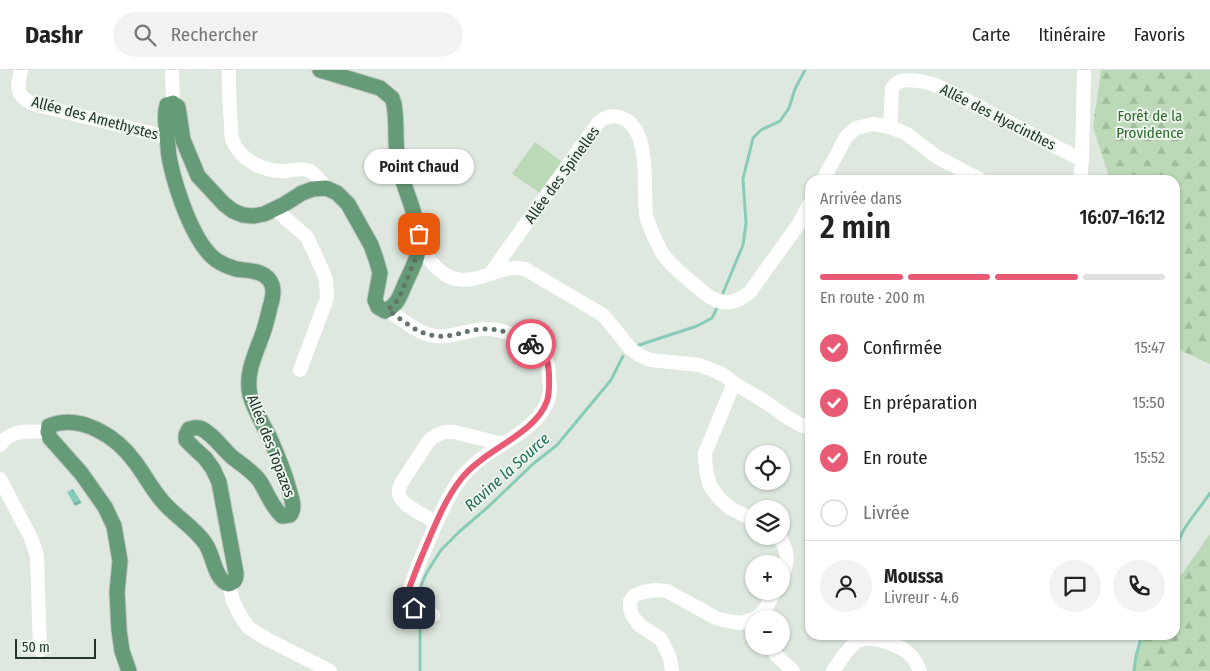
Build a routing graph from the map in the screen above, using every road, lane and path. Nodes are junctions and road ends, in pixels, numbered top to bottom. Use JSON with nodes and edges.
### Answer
{"nodes":[{"id":1,"x":21,"y":70,"type":"edge"},
{"id":2,"x":172,"y":70,"type":"edge"},
{"id":3,"x":229,"y":70,"type":"edge"},
{"id":4,"x":320,"y":70,"type":"edge"},
{"id":5,"x":1084,"y":70,"type":"edge"},
{"id":6,"x":173,"y":103,"type":"junction"},
{"id":7,"x":890,"y":127,"type":"junction"},
{"id":8,"x":168,"y":137,"type":"junction"},
{"id":9,"x":1082,"y":160,"type":"junction"},
{"id":10,"x":825,"y":175,"type":"edge"},
{"id":11,"x":971,"y":175,"type":"edge"},
{"id":12,"x":1080,"y":175,"type":"edge"},
{"id":13,"x":326,"y":188,"type":"junction"},
{"id":14,"x":275,"y":208,"type":"junction"},
{"id":15,"x":805,"y":212,"type":"edge"},
{"id":16,"x":417,"y":250,"type":"junction"},
{"id":17,"x":490,"y":274,"type":"junction"},
{"id":18,"x":388,"y":310,"type":"junction"},
{"id":19,"x":300,"y":370,"type":"dead end"},
{"id":20,"x":734,"y":383,"type":"junction"},
{"id":21,"x":805,"y":426,"type":"edge"},
{"id":22,"x":48,"y":432,"type":"junction"},
{"id":23,"x":503,"y":444,"type":"junction"},
{"id":24,"x":0,"y":445,"type":"edge"},
{"id":25,"x":0,"y":479,"type":"edge"},
{"id":26,"x":745,"y":516,"type":"edge"},
{"id":27,"x":436,"y":522,"type":"junction"},
{"id":28,"x":229,"y":584,"type":"junction"},
{"id":29,"x":433,"y":614,"type":"dead end"},
{"id":30,"x":745,"y":621,"type":"edge"},
{"id":31,"x":862,"y":640,"type":"edge"},
{"id":32,"x":880,"y":640,"type":"edge"},
{"id":33,"x":40,"y":650,"type":"dead end"},
{"id":34,"x":776,"y":655,"type":"edge"},
{"id":35,"x":129,"y":671,"type":"edge"},
{"id":36,"x":330,"y":671,"type":"edge"},
{"id":37,"x":672,"y":671,"type":"edge"},
{"id":38,"x":793,"y":671,"type":"edge"},
{"id":39,"x":832,"y":671,"type":"edge"},
{"id":40,"x":920,"y":671,"type":"edge"}],
"edges":[{"from":1,"to":8,"type":"street","name":"Allée des Amethystes"},
{"from":2,"to":6,"type":"street","name":"Allée des Topazes"},
{"from":3,"to":13,"type":"street"},
{"from":4,"to":16,"type":"main road"},
{"from":5,"to":9,"type":"street"},
{"from":6,"to":8,"type":"main road","name":"Allée des Topazes"},
{"from":6,"to":14,"type":"main road","name":"Allée des Topazes"},
{"from":7,"to":9,"type":"street","name":"Allée des Hyacinthes"},
{"from":7,"to":10,"type":"street"},
{"from":7,"to":11,"type":"street"},
{"from":8,"to":28,"type":"main road","name":"Allée des Topazes"},
{"from":9,"to":12,"type":"street"},
{"from":13,"to":14,"type":"main road","name":"Allée des Topazes"},
{"from":13,"to":18,"type":"main road"},
{"from":14,"to":19,"type":"street"},
{"from":15,"to":17,"type":"street","name":"Allée des Spinelles"},
{"from":16,"to":17,"type":"street"},
{"from":16,"to":18,"type":"main road"},
{"from":17,"to":20,"type":"street"},
{"from":18,"to":23,"type":"street"},
{"from":20,"to":21,"type":"street"},
{"from":20,"to":26,"type":"street"},
{"from":22,"to":24,"type":"street"},
{"from":22,"to":28,"type":"main road"},
{"from":22,"to":35,"type":"main road"},
{"from":23,"to":27,"type":"street"},
{"from":23,"to":27,"type":"street"},
{"from":25,"to":33,"type":"street"},
{"from":27,"to":29,"type":"street"},
{"from":28,"to":36,"type":"street"},
{"from":30,"to":37,"type":"street"},
{"from":31,"to":39,"type":"street"},
{"from":32,"to":40,"type":"street"},
{"from":34,"to":38,"type":"street"}]}
